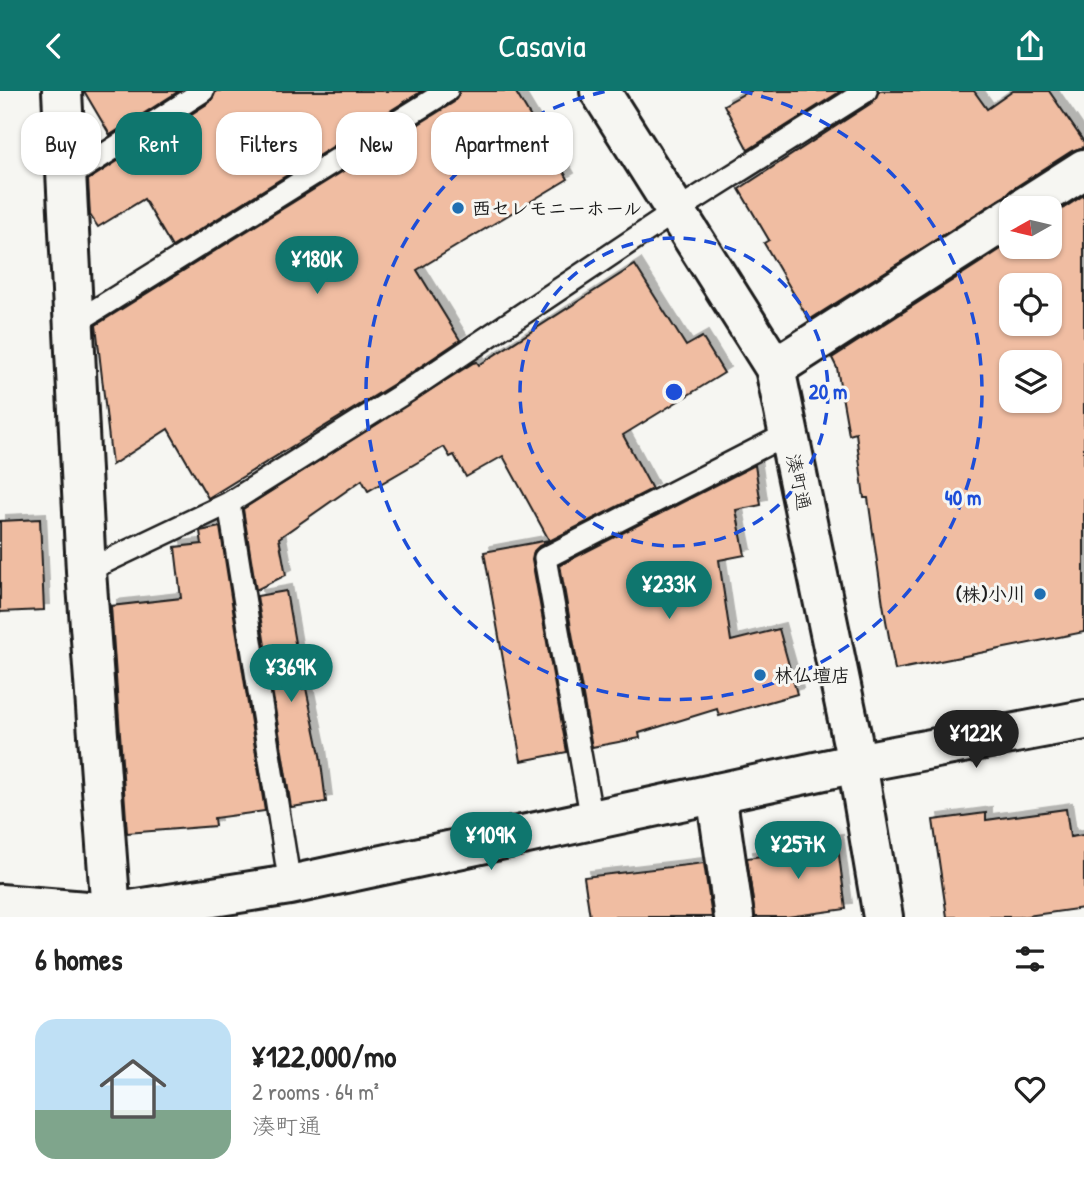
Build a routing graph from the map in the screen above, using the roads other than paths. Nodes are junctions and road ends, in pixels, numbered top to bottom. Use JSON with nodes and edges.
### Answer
{"nodes":[{"id":1,"x":62,"y":91,"type":"edge"},
{"id":2,"x":203,"y":91,"type":"edge"},
{"id":3,"x":447,"y":91,"type":"edge"},
{"id":4,"x":600,"y":91,"type":"edge"},
{"id":5,"x":866,"y":91,"type":"edge"},
{"id":6,"x":1084,"y":169,"type":"edge"},
{"id":7,"x":66,"y":179,"type":"junction"},
{"id":8,"x":1042,"y":196,"type":"edge"},
{"id":9,"x":676,"y":211,"type":"junction"},
{"id":10,"x":999,"y":224,"type":"edge"},
{"id":11,"x":73,"y":324,"type":"junction"},
{"id":12,"x":775,"y":368,"type":"junction"},
{"id":13,"x":789,"y":433,"type":"junction"},
{"id":14,"x":229,"y":503,"type":"junction"},
{"id":15,"x":86,"y":571,"type":"junction"},
{"id":16,"x":1084,"y":720,"type":"edge"},
{"id":17,"x":858,"y":763,"type":"junction"},
{"id":18,"x":716,"y":793,"type":"junction"},
{"id":19,"x":592,"y":820,"type":"junction"},
{"id":20,"x":290,"y":885,"type":"junction"},
{"id":21,"x":0,"y":904,"type":"edge"},
{"id":22,"x":111,"y":915,"type":"edge"},
{"id":23,"x":734,"y":917,"type":"edge"},
{"id":24,"x":883,"y":917,"type":"edge"}],
"edges":[{"from":1,"to":7,"type":"street"},
{"from":2,"to":7,"type":"lane"},
{"from":3,"to":11,"type":"lane"},
{"from":4,"to":9,"type":"street","name":"湊町通"},
{"from":5,"to":9,"type":"lane"},
{"from":6,"to":8,"type":"street"},
{"from":7,"to":11,"type":"street"},
{"from":9,"to":12,"type":"street","name":"湊町通"},
{"from":9,"to":14,"type":"lane"},
{"from":10,"to":12,"type":"street"},
{"from":11,"to":15,"type":"street"},
{"from":12,"to":13,"type":"street","name":"湊町通"},
{"from":13,"to":17,"type":"street","name":"湊町通"},
{"from":13,"to":19,"type":"lane"},
{"from":14,"to":15,"type":"lane"},
{"from":14,"to":20,"type":"lane"},
{"from":15,"to":22,"type":"street"},
{"from":16,"to":17,"type":"street"},
{"from":17,"to":18,"type":"street"},
{"from":17,"to":24,"type":"street","name":"湊町通"},
{"from":18,"to":19,"type":"street"},
{"from":18,"to":23,"type":"street"},
{"from":19,"to":20,"type":"street"},
{"from":20,"to":22,"type":"street"},
{"from":21,"to":22,"type":"street"}]}
